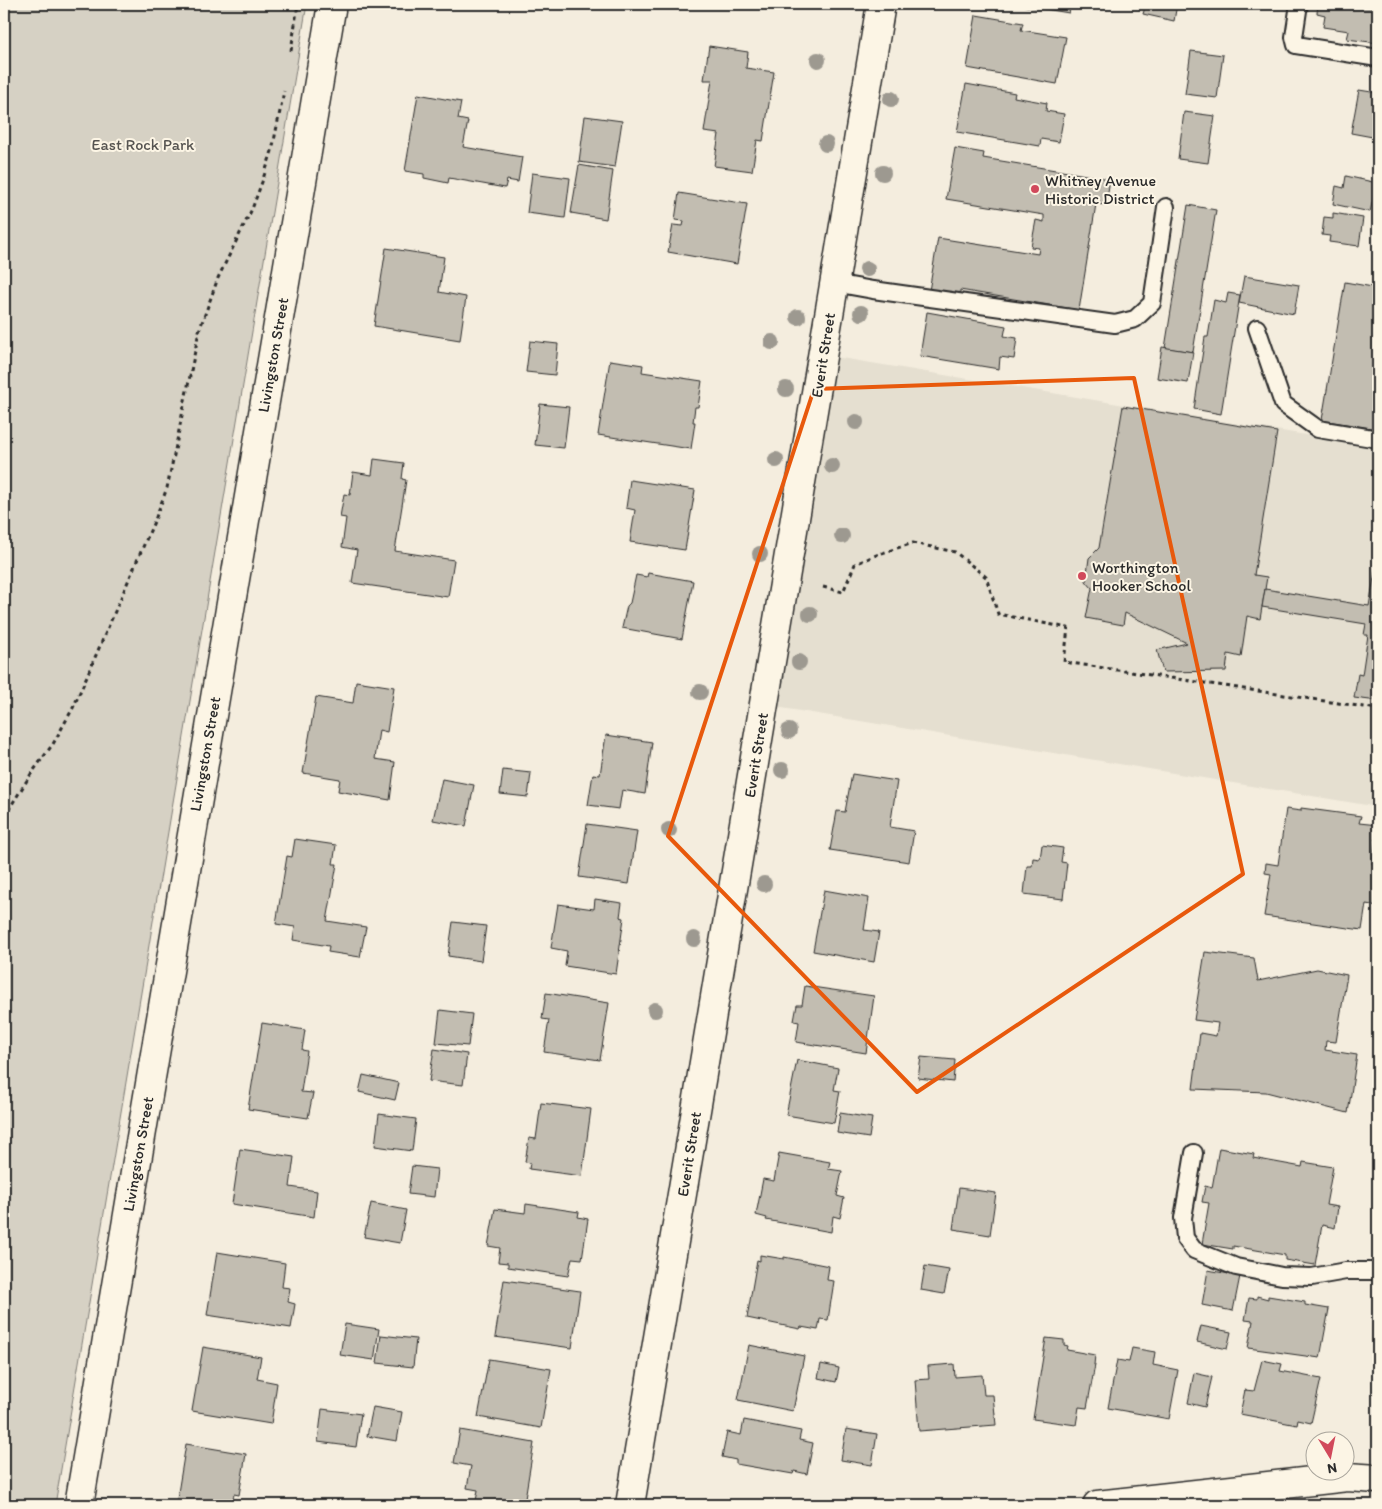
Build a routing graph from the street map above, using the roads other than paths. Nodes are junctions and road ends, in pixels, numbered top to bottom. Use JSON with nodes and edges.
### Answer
{"nodes":[{"id":1,"x":332,"y":4,"type":"edge"},
{"id":2,"x":881,"y":4,"type":"edge"},
{"id":3,"x":1300,"y":4,"type":"edge"},
{"id":4,"x":1378,"y":58,"type":"edge"},
{"id":5,"x":1166,"y":207,"type":"dead end"},
{"id":6,"x":834,"y":283,"type":"junction"},
{"id":7,"x":1257,"y":328,"type":"dead end"},
{"id":8,"x":1378,"y":439,"type":"edge"},
{"id":9,"x":1194,"y":1153,"type":"dead end"},
{"id":10,"x":1378,"y":1271,"type":"edge"},
{"id":11,"x":1378,"y":1479,"type":"edge"},
{"id":12,"x":79,"y":1505,"type":"edge"},
{"id":13,"x":630,"y":1505,"type":"edge"},
{"id":14,"x":1097,"y":1505,"type":"edge"}],
"edges":[{"from":1,"to":12,"type":"street","name":"Livingston Street"},
{"from":2,"to":6,"type":"street","name":"Everit Street"},
{"from":3,"to":4,"type":"lane"},
{"from":5,"to":6,"type":"lane"},
{"from":6,"to":13,"type":"street","name":"Everit Street"},
{"from":7,"to":8,"type":"lane"},
{"from":9,"to":10,"type":"lane"},
{"from":11,"to":14,"type":"street"}]}
